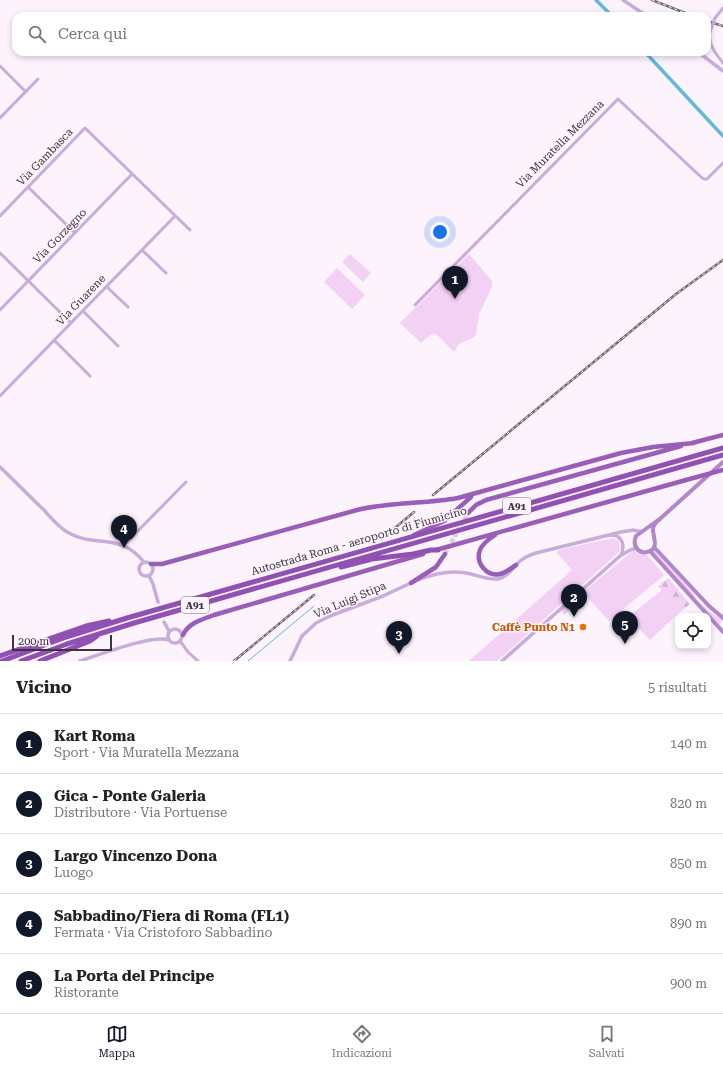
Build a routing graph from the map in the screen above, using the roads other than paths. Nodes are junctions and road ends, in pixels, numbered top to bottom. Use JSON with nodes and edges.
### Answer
{"nodes":[{"id":1,"x":623,"y":0,"type":"edge"},
{"id":2,"x":723,"y":8,"type":"edge"},
{"id":3,"x":641,"y":12,"type":"edge"},
{"id":4,"x":711,"y":29,"type":"edge"},
{"id":5,"x":711,"y":42,"type":"edge"},
{"id":6,"x":703,"y":56,"type":"edge"},
{"id":7,"x":723,"y":63,"type":"edge"},
{"id":8,"x":0,"y":66,"type":"edge"},
{"id":9,"x":723,"y":71,"type":"edge"},
{"id":10,"x":38,"y":79,"type":"dead end"},
{"id":11,"x":26,"y":92,"type":"junction"},
{"id":12,"x":1,"y":116,"type":"edge"},
{"id":13,"x":723,"y":163,"type":"edge"},
{"id":14,"x":132,"y":174,"type":"junction"},
{"id":15,"x":28,"y":187,"type":"junction"},
{"id":16,"x":0,"y":216,"type":"edge"},
{"id":17,"x":175,"y":216,"type":"junction"},
{"id":18,"x":190,"y":230,"type":"dead end"},
{"id":19,"x":75,"y":233,"type":"junction"},
{"id":20,"x":142,"y":250,"type":"junction"},
{"id":21,"x":0,"y":253,"type":"edge"},
{"id":22,"x":166,"y":273,"type":"dead end"},
{"id":23,"x":28,"y":281,"type":"junction"},
{"id":24,"x":107,"y":287,"type":"junction"},
{"id":25,"x":415,"y":305,"type":"dead end"},
{"id":26,"x":128,"y":307,"type":"dead end"},
{"id":27,"x":0,"y":310,"type":"edge"},
{"id":28,"x":83,"y":311,"type":"junction"},
{"id":29,"x":71,"y":323,"type":"junction"},
{"id":30,"x":54,"y":340,"type":"junction"},
{"id":31,"x":118,"y":346,"type":"dead end"},
{"id":32,"x":90,"y":376,"type":"dead end"},
{"id":33,"x":0,"y":396,"type":"edge"},
{"id":34,"x":723,"y":435,"type":"edge"},
{"id":35,"x":694,"y":443,"type":"junction"},
{"id":36,"x":723,"y":448,"type":"edge"},
{"id":37,"x":723,"y":455,"type":"edge"},
{"id":38,"x":723,"y":462,"type":"edge"},
{"id":39,"x":0,"y":467,"type":"edge"},
{"id":40,"x":723,"y":470,"type":"edge"},
{"id":41,"x":186,"y":482,"type":"dead end"},
{"id":42,"x":476,"y":494,"type":"junction"},
{"id":43,"x":468,"y":513,"type":"tunnel mouth"},
{"id":44,"x":661,"y":518,"type":"junction"},
{"id":45,"x":503,"y":532,"type":"junction"},
{"id":46,"x":642,"y":532,"type":"junction"},
{"id":47,"x":611,"y":534,"type":"junction"},
{"id":48,"x":653,"y":535,"type":"junction"},
{"id":49,"x":412,"y":536,"type":"junction"},
{"id":50,"x":123,"y":546,"type":"junction"},
{"id":51,"x":654,"y":547,"type":"junction"},
{"id":52,"x":637,"y":548,"type":"junction"},
{"id":53,"x":438,"y":550,"type":"junction"},
{"id":54,"x":650,"y":551,"type":"junction"},
{"id":55,"x":445,"y":554,"type":"tunnel mouth"},
{"id":56,"x":620,"y":556,"type":"junction"},
{"id":57,"x":144,"y":562,"type":"junction"},
{"id":58,"x":152,"y":564,"type":"junction"},
{"id":59,"x":516,"y":565,"type":"junction"},
{"id":60,"x":317,"y":570,"type":"junction"},
{"id":61,"x":149,"y":576,"type":"junction"},
{"id":62,"x":411,"y":583,"type":"junction"},
{"id":63,"x":158,"y":602,"type":"dead end"},
{"id":64,"x":127,"y":618,"type":"junction"},
{"id":65,"x":723,"y":618,"type":"edge"},
{"id":66,"x":164,"y":622,"type":"dead end"},
{"id":67,"x":169,"y":631,"type":"junction"},
{"id":68,"x":723,"y":632,"type":"edge"},
{"id":69,"x":99,"y":633,"type":"junction"},
{"id":70,"x":183,"y":635,"type":"junction"},
{"id":71,"x":169,"y":640,"type":"junction"},
{"id":72,"x":180,"y":641,"type":"junction"},
{"id":73,"x":0,"y":656,"type":"edge"},
{"id":74,"x":2,"y":661,"type":"edge"},
{"id":75,"x":21,"y":661,"type":"edge"},
{"id":76,"x":40,"y":661,"type":"edge"},
{"id":77,"x":80,"y":661,"type":"edge"},
{"id":78,"x":198,"y":661,"type":"edge"},
{"id":79,"x":290,"y":661,"type":"edge"},
{"id":80,"x":502,"y":661,"type":"edge"}],
"edges":[{"from":1,"to":3,"type":"street"},
{"from":2,"to":4,"type":"street","bridge":true},
{"from":5,"to":7,"type":"street","bridge":true},
{"from":6,"to":9,"type":"street"},
{"from":8,"to":11,"type":"street"},
{"from":10,"to":11,"type":"street"},
{"from":11,"to":12,"type":"street"},
{"from":13,"to":25,"type":"street","name":"Via Muratella Mezzana"},
{"from":14,"to":15,"type":"street","name":"Via Gambasca"},
{"from":14,"to":17,"type":"street"},
{"from":14,"to":19,"type":"street","name":"Via Gorzegno"},
{"from":15,"to":16,"type":"street","name":"Via Gambasca"},
{"from":15,"to":19,"type":"street"},
{"from":17,"to":18,"type":"street"},
{"from":17,"to":20,"type":"street","name":"Via Guarene"},
{"from":19,"to":23,"type":"street","name":"Via Gorzegno"},
{"from":20,"to":22,"type":"street"},
{"from":20,"to":24,"type":"street","name":"Via Guarene"},
{"from":21,"to":23,"type":"street"},
{"from":23,"to":27,"type":"street","name":"Via Gorzegno"},
{"from":23,"to":29,"type":"street"},
{"from":24,"to":26,"type":"street"},
{"from":24,"to":28,"type":"street","name":"Via Guarene"},
{"from":28,"to":29,"type":"street","name":"Via Guarene"},
{"from":28,"to":31,"type":"street"},
{"from":29,"to":30,"type":"street","name":"Via Guarene"},
{"from":30,"to":32,"type":"street"},
{"from":30,"to":33,"type":"street","name":"Via Guarene"},
{"from":34,"to":35,"type":"highway"},
{"from":35,"to":42,"type":"highway"},
{"from":35,"to":43,"type":"highway"},
{"from":36,"to":49,"type":"highway","name":"Autostrada Roma - aeroporto di Fiumicino","number":"A91"},
{"from":37,"to":60,"type":"highway","name":"Autostrada Roma - aeroporto di Fiumicino","number":"A91"},
{"from":38,"to":44,"type":"main road"},
{"from":39,"to":50,"type":"street"},
{"from":40,"to":45,"type":"highway","bridge":true},
{"from":41,"to":50,"type":"street"},
{"from":42,"to":49,"type":"highway"},
{"from":42,"to":58,"type":"highway"},
{"from":44,"to":46,"type":"main road"},
{"from":44,"to":48,"type":"main road"},
{"from":45,"to":53,"type":"highway"},
{"from":45,"to":59,"type":"highway"},
{"from":46,"to":47,"type":"street"},
{"from":46,"to":48,"type":"main road"},
{"from":46,"to":52,"type":"main road"},
{"from":47,"to":56,"type":"street"},
{"from":47,"to":59,"type":"street"},
{"from":48,"to":51,"type":"main road"},
{"from":49,"to":64,"type":"highway","name":"Autostrada Roma - aeroporto di Fiumicino","number":"A91"},
{"from":50,"to":57,"type":"street"},
{"from":51,"to":54,"type":"main road"},
{"from":51,"to":65,"type":"main road"},
{"from":52,"to":54,"type":"main road"},
{"from":52,"to":56,"type":"street"},
{"from":53,"to":60,"type":"highway"},
{"from":53,"to":70,"type":"highway"},
{"from":54,"to":68,"type":"main road"},
{"from":55,"to":62,"type":"highway"},
{"from":56,"to":80,"type":"street"},
{"from":57,"to":58,"type":"street"},
{"from":57,"to":61,"type":"street"},
{"from":58,"to":61,"type":"street"},
{"from":59,"to":62,"type":"street","name":"Via Luigi Stipa"},
{"from":60,"to":69,"type":"highway","name":"Autostrada Roma - aeroporto di Fiumicino","number":"A91"},
{"from":61,"to":63,"type":"street"},
{"from":62,"to":79,"type":"street","name":"Via Luigi Stipa"},
{"from":64,"to":73,"type":"highway"},
{"from":64,"to":74,"type":"highway","name":"Autostrada Roma - aeroporto di Fiumicino","number":"A91"},
{"from":66,"to":67,"type":"street"},
{"from":67,"to":70,"type":"street"},
{"from":67,"to":71,"type":"street"},
{"from":69,"to":75,"type":"highway","name":"Autostrada Roma - aeroporto di Fiumicino","number":"A91"},
{"from":69,"to":76,"type":"highway"},
{"from":70,"to":72,"type":"street"},
{"from":71,"to":72,"type":"street"},
{"from":71,"to":77,"type":"street"},
{"from":72,"to":78,"type":"street"}]}
